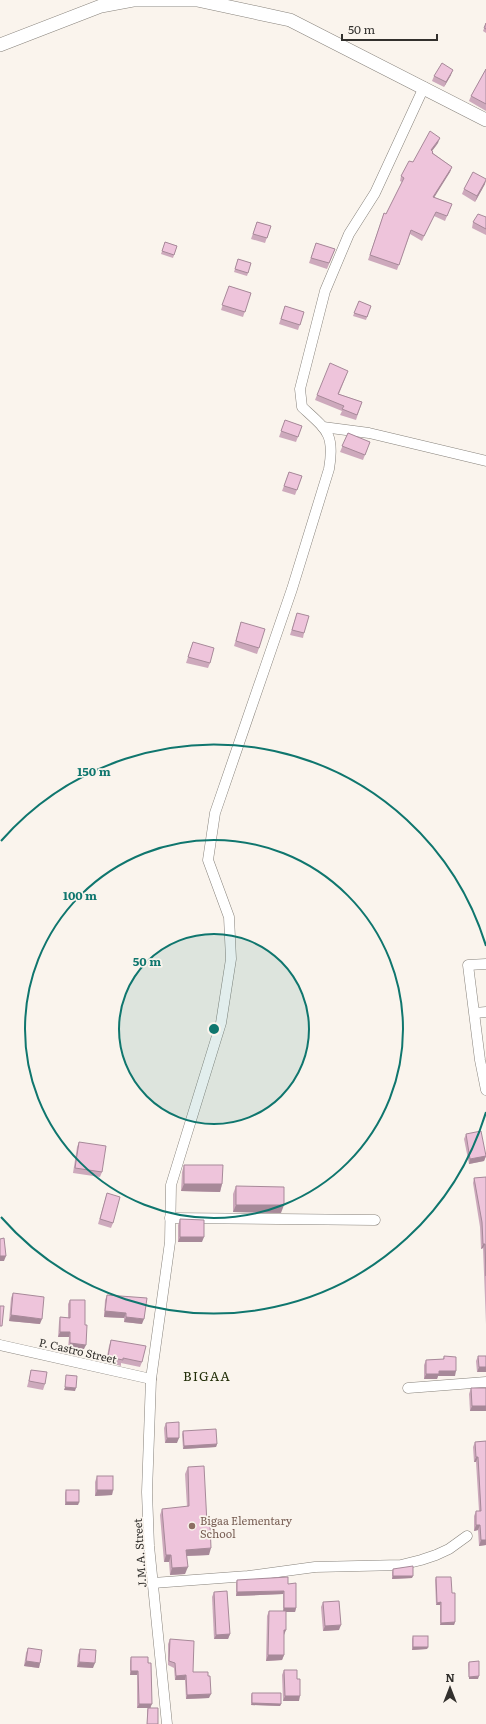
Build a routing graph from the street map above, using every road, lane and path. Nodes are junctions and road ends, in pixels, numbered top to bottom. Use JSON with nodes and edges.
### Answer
{"nodes":[{"id":1,"x":0,"y":45,"type":"edge"},
{"id":2,"x":424,"y":87,"type":"junction"},
{"id":3,"x":486,"y":120,"type":"edge"},
{"id":4,"x":323,"y":427,"type":"junction"},
{"id":5,"x":486,"y":461,"type":"edge"},
{"id":6,"x":486,"y":964,"type":"edge"},
{"id":7,"x":486,"y":1012,"type":"edge"},
{"id":8,"x":475,"y":1013,"type":"junction"},
{"id":9,"x":483,"y":1059,"type":"edge"},
{"id":10,"x":486,"y":1090,"type":"edge"},
{"id":11,"x":170,"y":1218,"type":"junction"},
{"id":12,"x":375,"y":1220,"type":"dead end"},
{"id":13,"x":0,"y":1345,"type":"edge"},
{"id":14,"x":151,"y":1379,"type":"junction"},
{"id":15,"x":486,"y":1382,"type":"edge"},
{"id":16,"x":408,"y":1388,"type":"dead end"},
{"id":17,"x":468,"y":1536,"type":"dead end"},
{"id":18,"x":153,"y":1583,"type":"junction"},
{"id":19,"x":167,"y":1724,"type":"edge"}],
"edges":[{"from":1,"to":2,"type":"street"},
{"from":2,"to":3,"type":"street"},
{"from":2,"to":4,"type":"street"},
{"from":4,"to":5,"type":"street"},
{"from":4,"to":11,"type":"street","name":"J.M.A. Street"},
{"from":6,"to":8,"type":"street"},
{"from":7,"to":8,"type":"street"},
{"from":8,"to":9,"type":"street"},
{"from":9,"to":10,"type":"street"},
{"from":11,"to":12,"type":"street"},
{"from":11,"to":14,"type":"street","name":"J.M.A. Street"},
{"from":13,"to":14,"type":"street","name":"P. Castro Street"},
{"from":14,"to":18,"type":"street","name":"J.M.A. Street"},
{"from":15,"to":16,"type":"street"},
{"from":17,"to":18,"type":"street"},
{"from":18,"to":19,"type":"street","name":"J.M.A. Street"}]}
